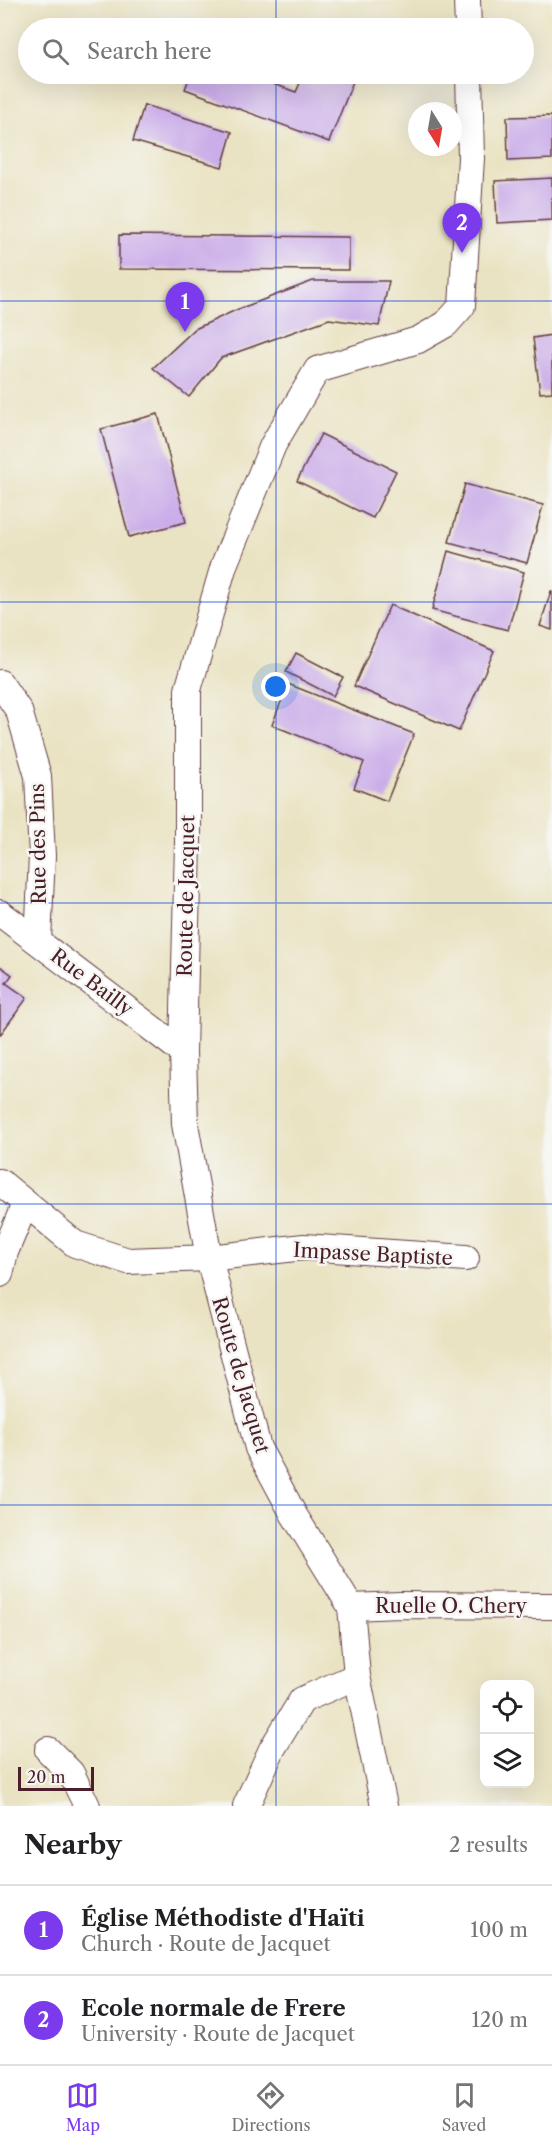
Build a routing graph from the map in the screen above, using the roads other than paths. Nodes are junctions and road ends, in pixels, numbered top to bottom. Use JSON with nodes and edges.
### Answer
{"nodes":[{"id":1,"x":467,"y":0,"type":"edge"},
{"id":2,"x":468,"y":18,"type":"edge"},
{"id":3,"x":469,"y":84,"type":"edge"},
{"id":4,"x":0,"y":683,"type":"edge"},
{"id":5,"x":0,"y":913,"type":"edge"},
{"id":6,"x":38,"y":940,"type":"junction"},
{"id":7,"x":183,"y":1052,"type":"junction"},
{"id":8,"x":0,"y":1182,"type":"edge"},
{"id":9,"x":26,"y":1204,"type":"junction"},
{"id":10,"x":208,"y":1258,"type":"junction"},
{"id":11,"x":466,"y":1258,"type":"dead end"},
{"id":12,"x":0,"y":1274,"type":"edge"},
{"id":13,"x":552,"y":1606,"type":"edge"},
{"id":14,"x":351,"y":1607,"type":"junction"},
{"id":15,"x":357,"y":1676,"type":"junction"},
{"id":16,"x":48,"y":1750,"type":"dead end"},
{"id":17,"x":87,"y":1806,"type":"edge"},
{"id":18,"x":246,"y":1806,"type":"edge"},
{"id":19,"x":384,"y":1806,"type":"edge"}],
"edges":[{"from":1,"to":2,"type":"street"},
{"from":3,"to":7,"type":"street","name":"Route de Jacquet"},
{"from":4,"to":6,"type":"street","name":"Rue des Pins"},
{"from":5,"to":6,"type":"street","name":"Rue Bailly"},
{"from":6,"to":7,"type":"street","name":"Rue Bailly"},
{"from":7,"to":10,"type":"street","name":"Route de Jacquet"},
{"from":8,"to":9,"type":"street","name":"Impasse Baptiste"},
{"from":9,"to":10,"type":"street","name":"Impasse Baptiste"},
{"from":9,"to":12,"type":"street"},
{"from":10,"to":11,"type":"street","name":"Impasse Baptiste"},
{"from":10,"to":14,"type":"street","name":"Route de Jacquet"},
{"from":13,"to":14,"type":"street","name":"Ruelle O. Chery"},
{"from":14,"to":15,"type":"street","name":"Route de Jacquet"},
{"from":15,"to":18,"type":"street"},
{"from":15,"to":19,"type":"street","name":"Route de Jacquet"},
{"from":16,"to":17,"type":"street"}]}
